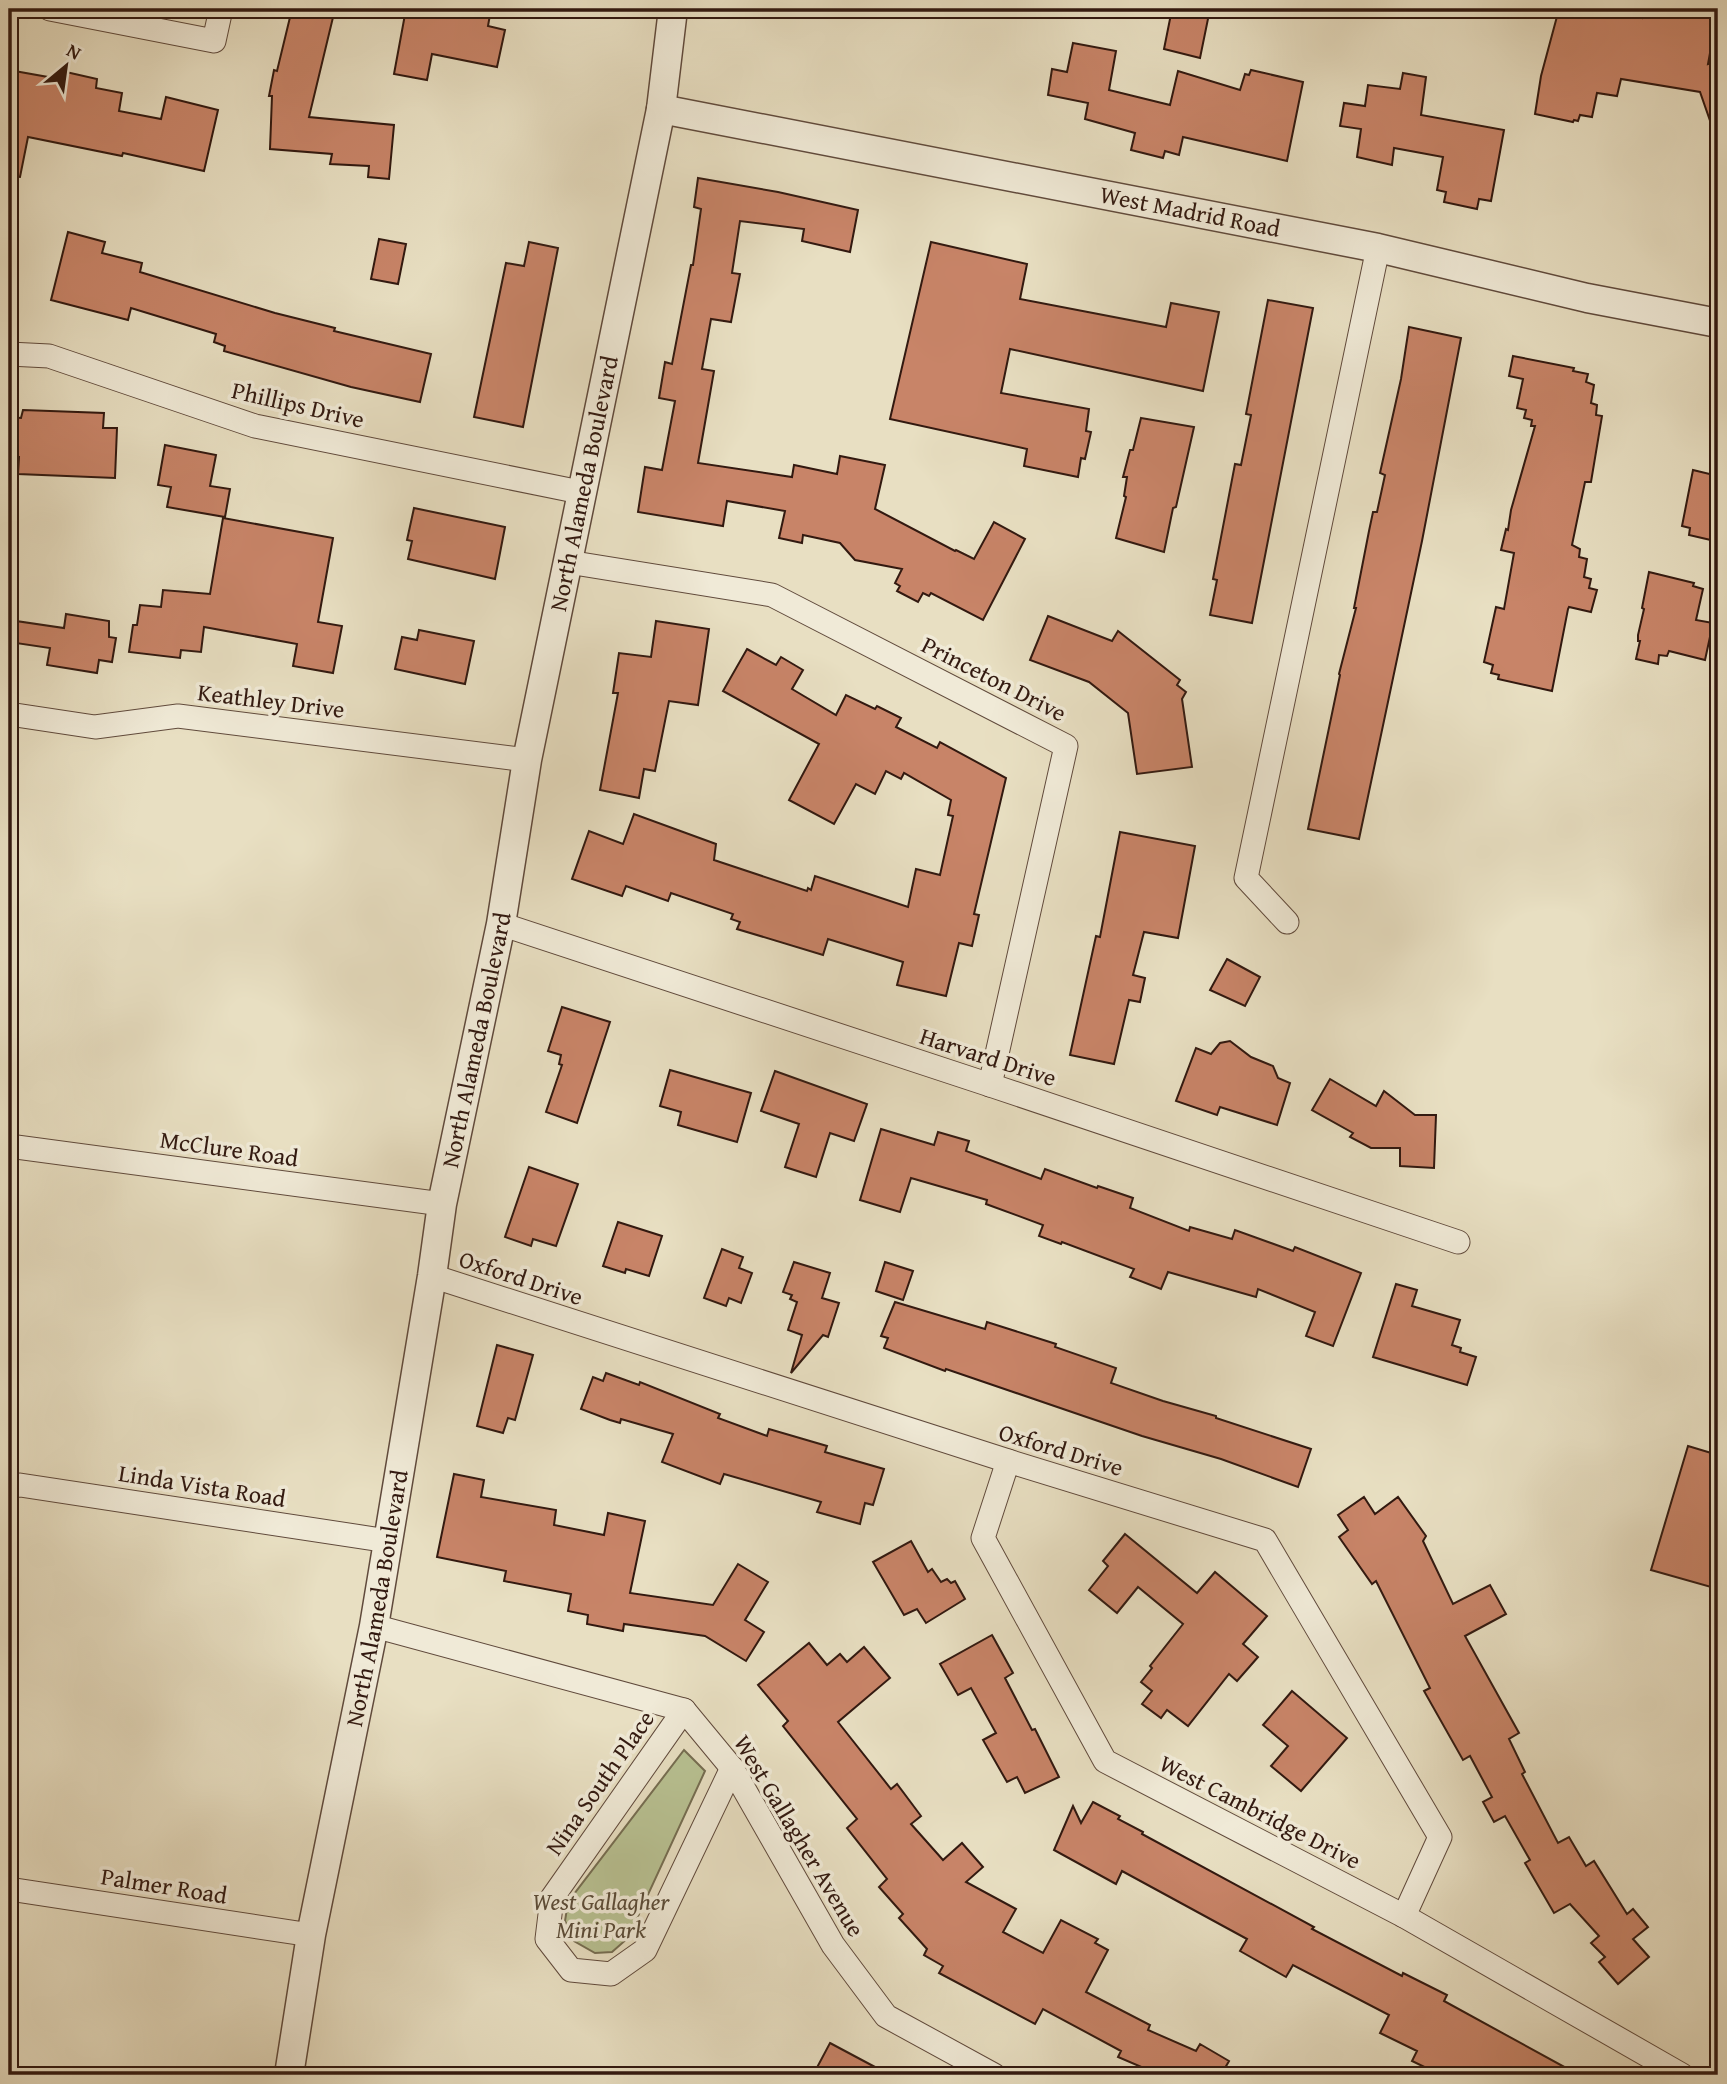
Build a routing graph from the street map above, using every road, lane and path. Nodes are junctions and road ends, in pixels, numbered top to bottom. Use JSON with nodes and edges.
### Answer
{"nodes":[{"id":1,"x":50,"y":9,"type":"edge"},
{"id":2,"x":221,"y":9,"type":"edge"},
{"id":3,"x":673,"y":9,"type":"edge"},
{"id":4,"x":661,"y":109,"type":"junction"},
{"id":5,"x":1378,"y":248,"type":"junction"},
{"id":6,"x":1718,"y":323,"type":"edge"},
{"id":7,"x":9,"y":354,"type":"edge"},
{"id":8,"x":580,"y":492,"type":"junction"},
{"id":9,"x":568,"y":562,"type":"junction"},
{"id":10,"x":9,"y":715,"type":"edge"},
{"id":11,"x":527,"y":760,"type":"junction"},
{"id":12,"x":1287,"y":922,"type":"dead end"},
{"id":13,"x":501,"y":924,"type":"junction"},
{"id":14,"x":990,"y":1085,"type":"junction"},
{"id":15,"x":9,"y":1146,"type":"edge"},
{"id":16,"x":442,"y":1204,"type":"junction"},
{"id":17,"x":1458,"y":1242,"type":"dead end"},
{"id":18,"x":432,"y":1276,"type":"junction"},
{"id":19,"x":1008,"y":1461,"type":"junction"},
{"id":20,"x":9,"y":1487,"type":"edge"},
{"id":21,"x":388,"y":1541,"type":"junction"},
{"id":22,"x":374,"y":1626,"type":"junction"},
{"id":23,"x":684,"y":1710,"type":"junction"},
{"id":24,"x":732,"y":1768,"type":"junction"},
{"id":25,"x":9,"y":1889,"type":"edge"},
{"id":26,"x":1404,"y":1916,"type":"junction"},
{"id":27,"x":311,"y":1935,"type":"junction"},
{"id":28,"x":289,"y":2075,"type":"edge"},
{"id":29,"x":994,"y":2075,"type":"edge"},
{"id":30,"x":1682,"y":2075,"type":"edge"}],
"edges":[{"from":1,"to":2,"type":"street"},
{"from":3,"to":4,"type":"street","name":"North Alameda Boulevard"},
{"from":4,"to":5,"type":"street","name":"West Madrid Road"},
{"from":4,"to":8,"type":"street","name":"North Alameda Boulevard"},
{"from":5,"to":6,"type":"street","name":"West Madrid Road"},
{"from":5,"to":12,"type":"street"},
{"from":7,"to":8,"type":"street","name":"Phillips Drive"},
{"from":8,"to":9,"type":"street","name":"North Alameda Boulevard"},
{"from":9,"to":11,"type":"street","name":"North Alameda Boulevard"},
{"from":9,"to":14,"type":"street","name":"Princeton Drive"},
{"from":10,"to":11,"type":"street","name":"Keathley Drive"},
{"from":11,"to":13,"type":"street","name":"North Alameda Boulevard"},
{"from":13,"to":14,"type":"street","name":"Harvard Drive"},
{"from":13,"to":16,"type":"street","name":"North Alameda Boulevard"},
{"from":14,"to":17,"type":"street","name":"Harvard Drive"},
{"from":15,"to":16,"type":"street","name":"McClure Road"},
{"from":16,"to":18,"type":"street","name":"North Alameda Boulevard"},
{"from":18,"to":19,"type":"street","name":"Oxford Drive"},
{"from":18,"to":21,"type":"street","name":"North Alameda Boulevard"},
{"from":19,"to":26,"type":"street","name":"West Cambridge Drive"},
{"from":19,"to":26,"type":"street","name":"Oxford Drive"},
{"from":20,"to":21,"type":"street","name":"Linda Vista Road"},
{"from":21,"to":22,"type":"street","name":"North Alameda Boulevard"},
{"from":22,"to":23,"type":"street"},
{"from":22,"to":27,"type":"street","name":"North Alameda Boulevard"},
{"from":23,"to":24,"type":"street","name":"West Gallagher Avenue"},
{"from":23,"to":24,"type":"street","name":"Nina South Place"},
{"from":24,"to":29,"type":"street","name":"West Gallagher Avenue"},
{"from":25,"to":27,"type":"street","name":"Palmer Road"},
{"from":26,"to":30,"type":"street","name":"West Cambridge Drive"},
{"from":27,"to":28,"type":"street","name":"North Alameda Boulevard"}]}
